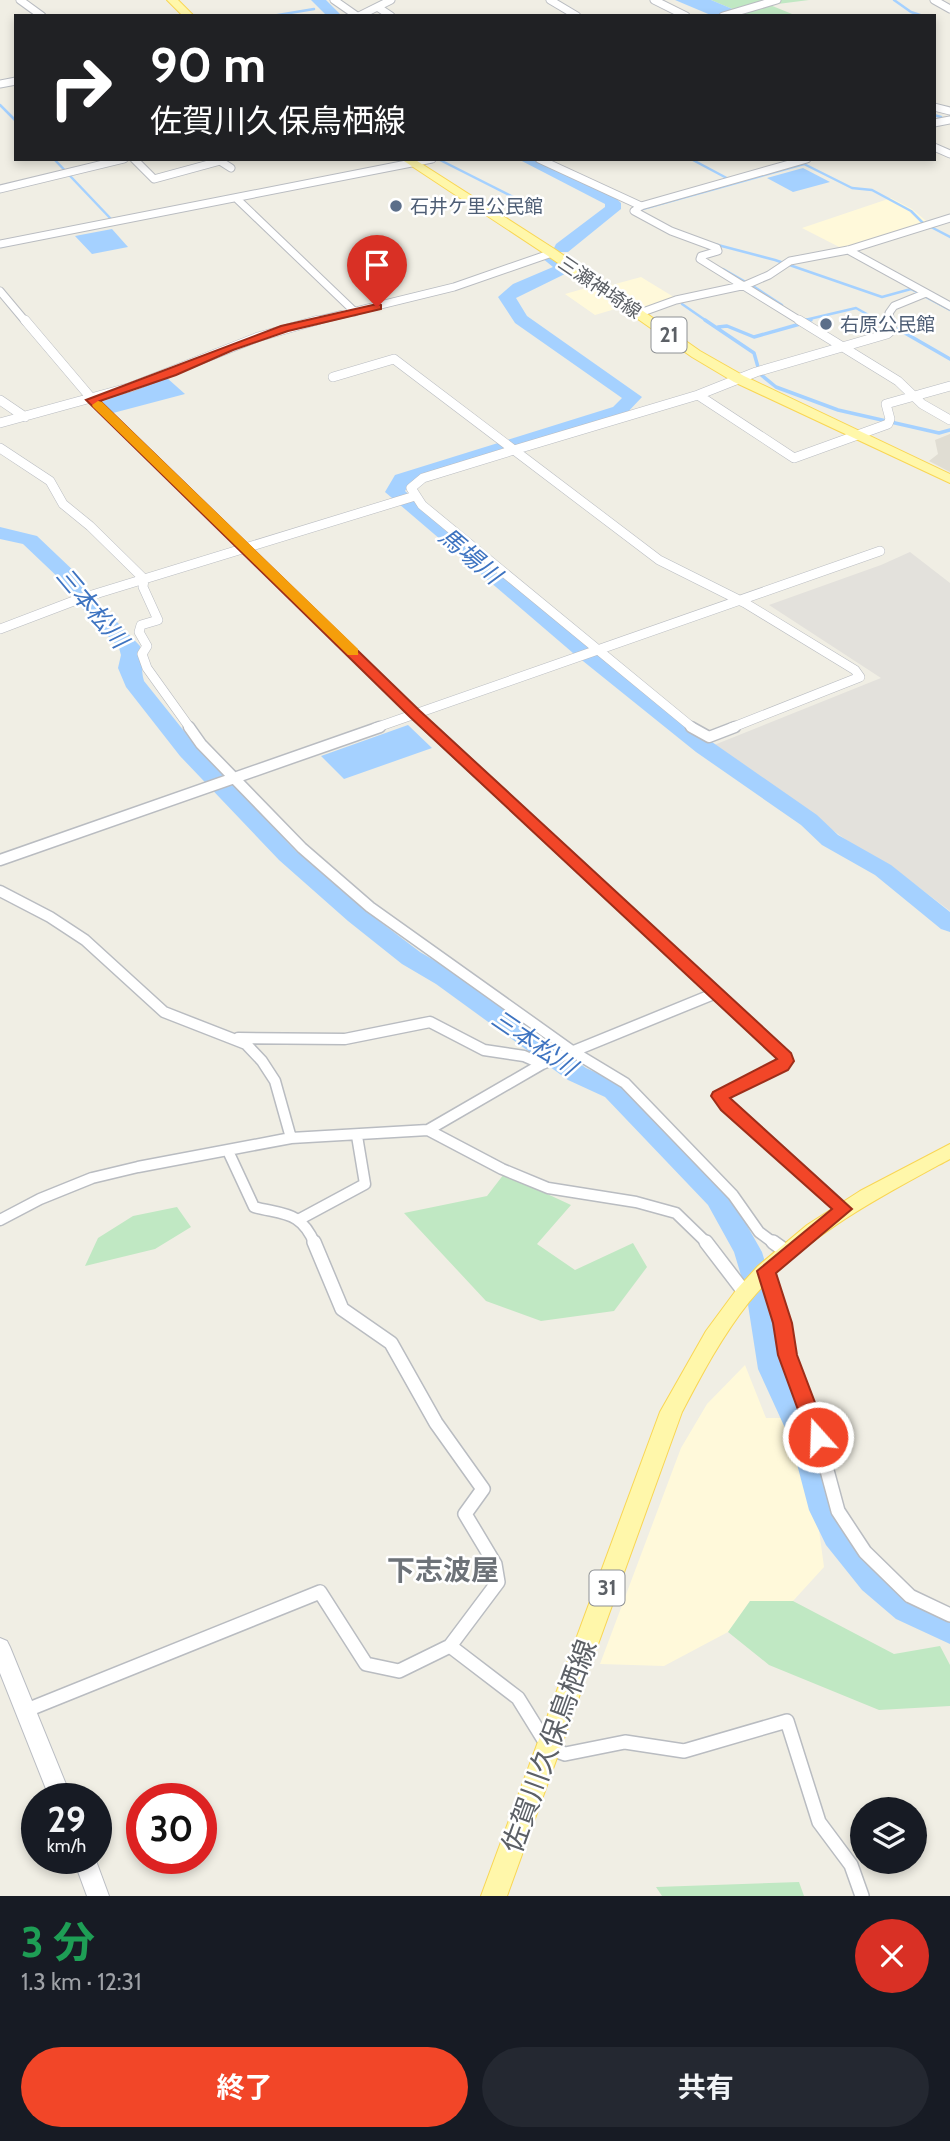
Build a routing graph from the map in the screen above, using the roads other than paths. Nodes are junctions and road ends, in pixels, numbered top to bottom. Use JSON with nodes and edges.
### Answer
{"nodes":[{"id":1,"x":20,"y":0,"type":"edge"},
{"id":2,"x":172,"y":0,"type":"edge"},
{"id":3,"x":334,"y":0,"type":"edge"},
{"id":4,"x":391,"y":0,"type":"edge"},
{"id":5,"x":550,"y":0,"type":"edge"},
{"id":6,"x":653,"y":0,"type":"edge"},
{"id":7,"x":777,"y":0,"type":"edge"},
{"id":8,"x":934,"y":0,"type":"edge"},
{"id":9,"x":379,"y":8,"type":"junction"},
{"id":10,"x":950,"y":9,"type":"edge"},
{"id":11,"x":39,"y":14,"type":"edge"},
{"id":12,"x":187,"y":14,"type":"edge"},
{"id":13,"x":355,"y":14,"type":"edge"},
{"id":14,"x":363,"y":14,"type":"edge"},
{"id":15,"x":388,"y":14,"type":"edge"},
{"id":16,"x":574,"y":14,"type":"edge"},
{"id":17,"x":682,"y":14,"type":"edge"},
{"id":18,"x":729,"y":14,"type":"edge"},
{"id":19,"x":116,"y":161,"type":"edge"},
{"id":20,"x":136,"y":161,"type":"edge"},
{"id":21,"x":215,"y":161,"type":"edge"},
{"id":22,"x":220,"y":161,"type":"edge"},
{"id":23,"x":409,"y":161,"type":"edge"},
{"id":24,"x":542,"y":161,"type":"edge"},
{"id":25,"x":800,"y":161,"type":"edge"},
{"id":26,"x":231,"y":168,"type":"dead end"},
{"id":27,"x":0,"y":189,"type":"edge"},
{"id":28,"x":236,"y":198,"type":"junction"},
{"id":29,"x":641,"y":206,"type":"junction"},
{"id":30,"x":950,"y":218,"type":"edge"},
{"id":31,"x":0,"y":244,"type":"edge"},
{"id":32,"x":848,"y":250,"type":"junction"},
{"id":33,"x":552,"y":253,"type":"junction"},
{"id":34,"x":746,"y":285,"type":"junction"},
{"id":35,"x":0,"y":291,"type":"edge"},
{"id":36,"x":926,"y":293,"type":"junction"},
{"id":37,"x":950,"y":306,"type":"edge"},
{"id":38,"x":355,"y":312,"type":"junction"},
{"id":39,"x":640,"y":313,"type":"junction"},
{"id":40,"x":844,"y":347,"type":"junction"},
{"id":41,"x":333,"y":377,"type":"dead end"},
{"id":42,"x":739,"y":379,"type":"junction"},
{"id":43,"x":950,"y":386,"type":"edge"},
{"id":44,"x":698,"y":395,"type":"junction"},
{"id":45,"x":913,"y":395,"type":"junction"},
{"id":46,"x":0,"y":400,"type":"edge"},
{"id":47,"x":92,"y":400,"type":"junction"},
{"id":48,"x":25,"y":417,"type":"junction"},
{"id":49,"x":950,"y":420,"type":"edge"},
{"id":50,"x":0,"y":423,"type":"edge"},
{"id":51,"x":861,"y":435,"type":"junction"},
{"id":52,"x":0,"y":448,"type":"edge"},
{"id":53,"x":515,"y":450,"type":"junction"},
{"id":54,"x":950,"y":479,"type":"edge"},
{"id":55,"x":415,"y":496,"type":"junction"},
{"id":56,"x":247,"y":547,"type":"junction"},
{"id":57,"x":880,"y":551,"type":"dead end"},
{"id":58,"x":144,"y":579,"type":"junction"},
{"id":59,"x":736,"y":601,"type":"junction"},
{"id":60,"x":0,"y":629,"type":"edge"},
{"id":61,"x":597,"y":650,"type":"junction"},
{"id":62,"x":415,"y":714,"type":"junction"},
{"id":63,"x":233,"y":778,"type":"junction"},
{"id":64,"x":0,"y":860,"type":"edge"},
{"id":65,"x":0,"y":891,"type":"edge"},
{"id":66,"x":716,"y":992,"type":"junction"},
{"id":67,"x":238,"y":1038,"type":"junction"},
{"id":68,"x":572,"y":1051,"type":"junction"},
{"id":69,"x":542,"y":1064,"type":"junction"},
{"id":70,"x":428,"y":1130,"type":"junction"},
{"id":71,"x":357,"y":1136,"type":"junction"},
{"id":72,"x":291,"y":1138,"type":"junction"},
{"id":73,"x":229,"y":1151,"type":"junction"},
{"id":74,"x":950,"y":1151,"type":"edge"},
{"id":75,"x":844,"y":1209,"type":"junction"},
{"id":76,"x":300,"y":1219,"type":"junction"},
{"id":77,"x":0,"y":1220,"type":"edge"},
{"id":78,"x":787,"y":1252,"type":"junction"},
{"id":79,"x":766,"y":1271,"type":"junction"},
{"id":80,"x":745,"y":1293,"type":"junction"},
{"id":81,"x":950,"y":1615,"type":"edge"},
{"id":82,"x":450,"y":1646,"type":"junction"},
{"id":83,"x":0,"y":1647,"type":"edge"},
{"id":84,"x":27,"y":1710,"type":"junction"},
{"id":85,"x":549,"y":1748,"type":"junction"},
{"id":86,"x":55,"y":1783,"type":"edge"},
{"id":87,"x":90,"y":1874,"type":"edge"},
{"id":88,"x":98,"y":1896,"type":"edge"},
{"id":89,"x":494,"y":1896,"type":"edge"},
{"id":90,"x":862,"y":1896,"type":"edge"}],
"edges":[{"from":1,"to":11,"type":"street"},
{"from":2,"to":12,"type":"main road"},
{"from":3,"to":13,"type":"street"},
{"from":4,"to":9,"type":"street"},
{"from":5,"to":16,"type":"street"},
{"from":6,"to":17,"type":"street"},
{"from":7,"to":18,"type":"street"},
{"from":8,"to":10,"type":"street"},
{"from":9,"to":14,"type":"street"},
{"from":9,"to":15,"type":"street"},
{"from":19,"to":27,"type":"street"},
{"from":20,"to":21,"type":"street"},
{"from":22,"to":26,"type":"street"},
{"from":23,"to":28,"type":"street"},
{"from":23,"to":33,"type":"main road","name":"三瀬神埼線","number":"21"},
{"from":24,"to":29,"type":"street"},
{"from":25,"to":29,"type":"street"},
{"from":28,"to":31,"type":"street"},
{"from":28,"to":38,"type":"street"},
{"from":29,"to":34,"type":"street"},
{"from":30,"to":32,"type":"street"},
{"from":32,"to":34,"type":"street"},
{"from":32,"to":36,"type":"street"},
{"from":33,"to":38,"type":"street"},
{"from":33,"to":39,"type":"main road","name":"三瀬神埼線","number":"21"},
{"from":34,"to":39,"type":"street"},
{"from":34,"to":40,"type":"street"},
{"from":35,"to":47,"type":"street"},
{"from":36,"to":37,"type":"street"},
{"from":36,"to":40,"type":"street"},
{"from":38,"to":47,"type":"street"},
{"from":39,"to":42,"type":"main road","name":"三瀬神埼線","number":"21"},
{"from":40,"to":42,"type":"street"},
{"from":40,"to":45,"type":"street"},
{"from":41,"to":53,"type":"street"},
{"from":42,"to":44,"type":"street"},
{"from":42,"to":51,"type":"main road","name":"三瀬神埼線","number":"21"},
{"from":43,"to":45,"type":"street"},
{"from":44,"to":51,"type":"street"},
{"from":44,"to":53,"type":"street"},
{"from":45,"to":49,"type":"street"},
{"from":45,"to":51,"type":"street"},
{"from":46,"to":48,"type":"street"},
{"from":47,"to":48,"type":"street"},
{"from":47,"to":56,"type":"street"},
{"from":48,"to":50,"type":"street"},
{"from":51,"to":54,"type":"main road","name":"三瀬神埼線","number":"21"},
{"from":52,"to":58,"type":"street"},
{"from":53,"to":55,"type":"street"},
{"from":53,"to":59,"type":"street"},
{"from":55,"to":56,"type":"street"},
{"from":55,"to":61,"type":"street"},
{"from":56,"to":58,"type":"street"},
{"from":56,"to":62,"type":"street"},
{"from":57,"to":59,"type":"street"},
{"from":58,"to":60,"type":"street"},
{"from":58,"to":63,"type":"street"},
{"from":59,"to":61,"type":"street"},
{"from":59,"to":61,"type":"street"},
{"from":61,"to":62,"type":"street"},
{"from":62,"to":63,"type":"street"},
{"from":62,"to":66,"type":"street"},
{"from":63,"to":64,"type":"street"},
{"from":63,"to":68,"type":"street"},
{"from":65,"to":67,"type":"street"},
{"from":66,"to":68,"type":"street"},
{"from":66,"to":75,"type":"street"},
{"from":67,"to":69,"type":"street"},
{"from":67,"to":72,"type":"street"},
{"from":68,"to":69,"type":"street"},
{"from":68,"to":78,"type":"street"},
{"from":69,"to":70,"type":"street"},
{"from":70,"to":71,"type":"street"},
{"from":70,"to":80,"type":"street"},
{"from":71,"to":72,"type":"street"},
{"from":71,"to":76,"type":"street"},
{"from":72,"to":73,"type":"street"},
{"from":73,"to":76,"type":"street"},
{"from":73,"to":77,"type":"street"},
{"from":74,"to":75,"type":"main road","name":"佐賀川久保鳥栖線","number":"31"},
{"from":75,"to":78,"type":"main road","name":"佐賀川久保鳥栖線","number":"31"},
{"from":76,"to":82,"type":"street"},
{"from":78,"to":79,"type":"main road","name":"佐賀川久保鳥栖線","number":"31"},
{"from":79,"to":80,"type":"main road","name":"佐賀川久保鳥栖線","number":"31"},
{"from":79,"to":81,"type":"street"},
{"from":80,"to":85,"type":"main road","name":"佐賀川久保鳥栖線","number":"31"},
{"from":82,"to":84,"type":"street"},
{"from":82,"to":85,"type":"street"},
{"from":83,"to":84,"type":"street"},
{"from":84,"to":86,"type":"street"},
{"from":85,"to":89,"type":"main road","name":"佐賀川久保鳥栖線","number":"31"},
{"from":85,"to":90,"type":"street"},
{"from":87,"to":88,"type":"street"}]}
